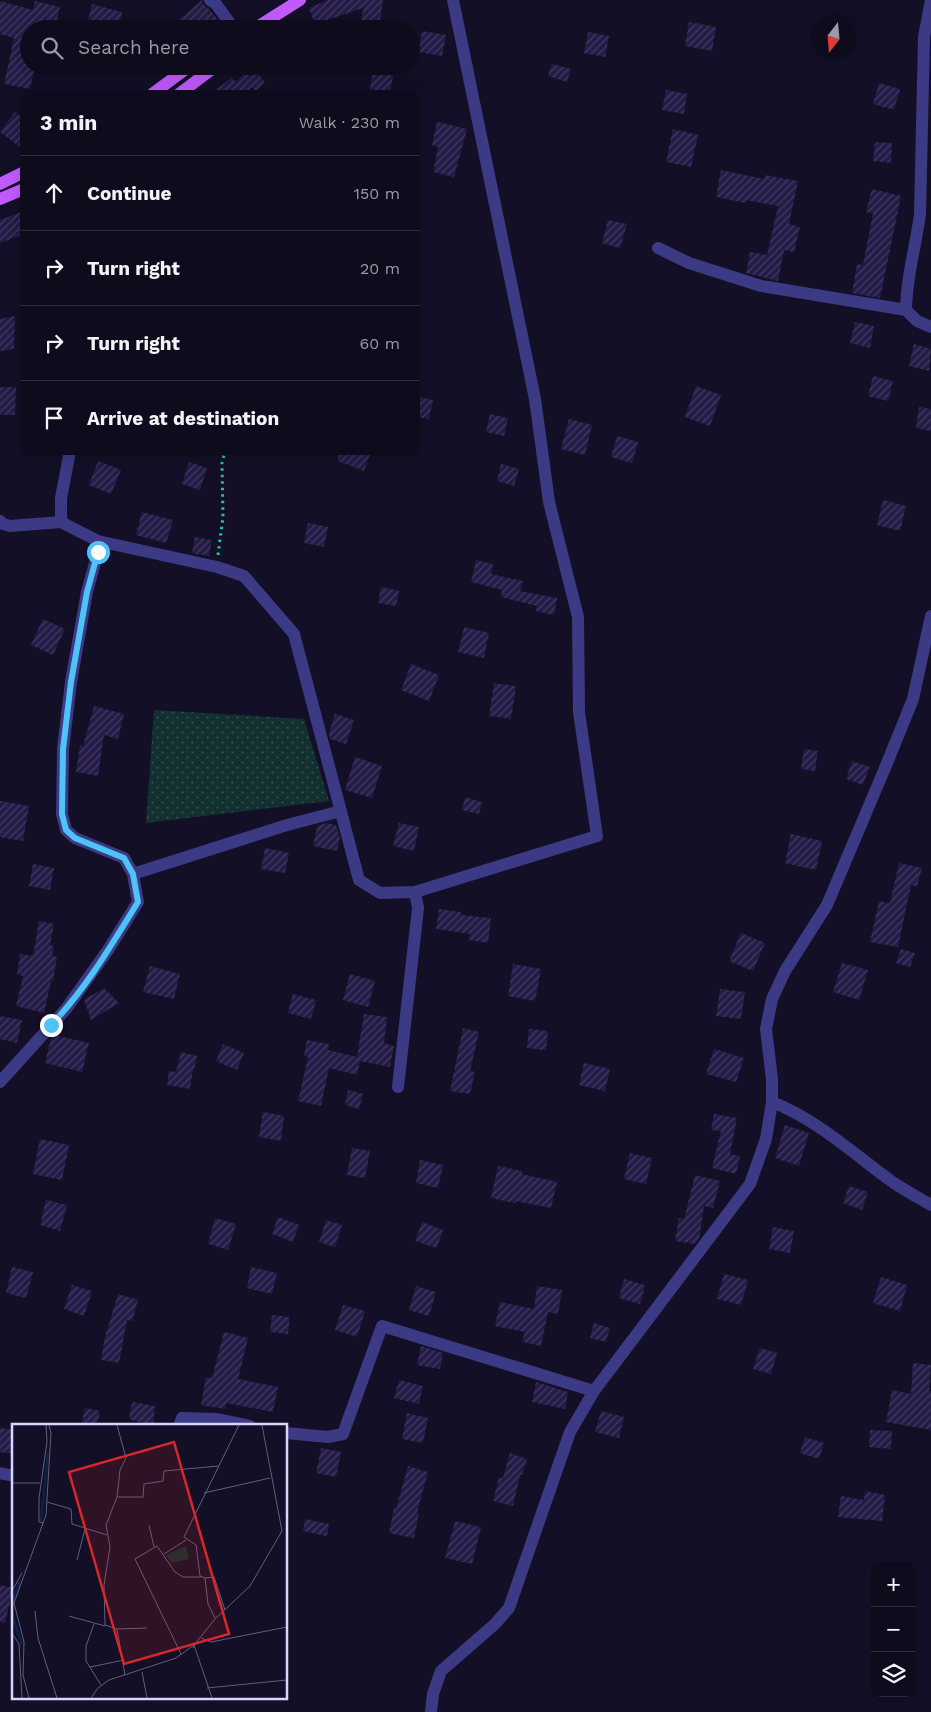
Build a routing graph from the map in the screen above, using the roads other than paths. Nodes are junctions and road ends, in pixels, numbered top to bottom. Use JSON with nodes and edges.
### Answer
{"nodes":[{"id":1,"x":210,"y":0,"type":"edge"},
{"id":2,"x":300,"y":0,"type":"edge"},
{"id":3,"x":453,"y":0,"type":"edge"},
{"id":4,"x":931,"y":0,"type":"edge"},
{"id":5,"x":228,"y":20,"type":"edge"},
{"id":6,"x":268,"y":20,"type":"edge"},
{"id":7,"x":927,"y":37,"type":"edge"},
{"id":8,"x":178,"y":75,"type":"edge"},
{"id":9,"x":204,"y":75,"type":"edge"},
{"id":10,"x":157,"y":90,"type":"edge"},
{"id":11,"x":184,"y":90,"type":"edge"},
{"id":12,"x":20,"y":174,"type":"edge"},
{"id":13,"x":0,"y":184,"type":"edge"},
{"id":14,"x":20,"y":190,"type":"edge"},
{"id":15,"x":0,"y":199,"type":"edge"},
{"id":16,"x":658,"y":248,"type":"dead end"},
{"id":17,"x":906,"y":310,"type":"junction"},
{"id":18,"x":931,"y":327,"type":"edge"},
{"id":19,"x":69,"y":455,"type":"edge"},
{"id":20,"x":0,"y":521,"type":"edge"},
{"id":21,"x":61,"y":522,"type":"junction"},
{"id":22,"x":98,"y":541,"type":"junction"},
{"id":23,"x":931,"y":616,"type":"edge"},
{"id":24,"x":341,"y":811,"type":"junction"},
{"id":25,"x":133,"y":874,"type":"junction"},
{"id":26,"x":414,"y":892,"type":"junction"},
{"id":27,"x":0,"y":1082,"type":"edge"},
{"id":28,"x":398,"y":1087,"type":"dead end"},
{"id":29,"x":772,"y":1102,"type":"junction"},
{"id":30,"x":931,"y":1205,"type":"edge"},
{"id":31,"x":594,"y":1391,"type":"junction"},
{"id":32,"x":180,"y":1424,"type":"edge"},
{"id":33,"x":240,"y":1424,"type":"edge"},
{"id":34,"x":288,"y":1433,"type":"edge"},
{"id":35,"x":431,"y":1712,"type":"edge"}],
"edges":[{"from":1,"to":5,"type":"street"},
{"from":2,"to":6,"type":"main road"},
{"from":3,"to":26,"type":"street"},
{"from":4,"to":7,"type":"street"},
{"from":7,"to":17,"type":"street"},
{"from":8,"to":10,"type":"main road"},
{"from":9,"to":11,"type":"main road"},
{"from":12,"to":13,"type":"main road"},
{"from":14,"to":15,"type":"main road"},
{"from":16,"to":17,"type":"street"},
{"from":17,"to":18,"type":"street"},
{"from":19,"to":21,"type":"street"},
{"from":20,"to":21,"type":"street"},
{"from":21,"to":22,"type":"street"},
{"from":22,"to":24,"type":"street"},
{"from":22,"to":25,"type":"street"},
{"from":23,"to":29,"type":"street"},
{"from":24,"to":25,"type":"street"},
{"from":24,"to":26,"type":"street"},
{"from":25,"to":27,"type":"street"},
{"from":26,"to":28,"type":"street"},
{"from":29,"to":30,"type":"street"},
{"from":29,"to":31,"type":"street"},
{"from":31,"to":34,"type":"street"},
{"from":31,"to":35,"type":"street"},
{"from":32,"to":33,"type":"street"}]}
